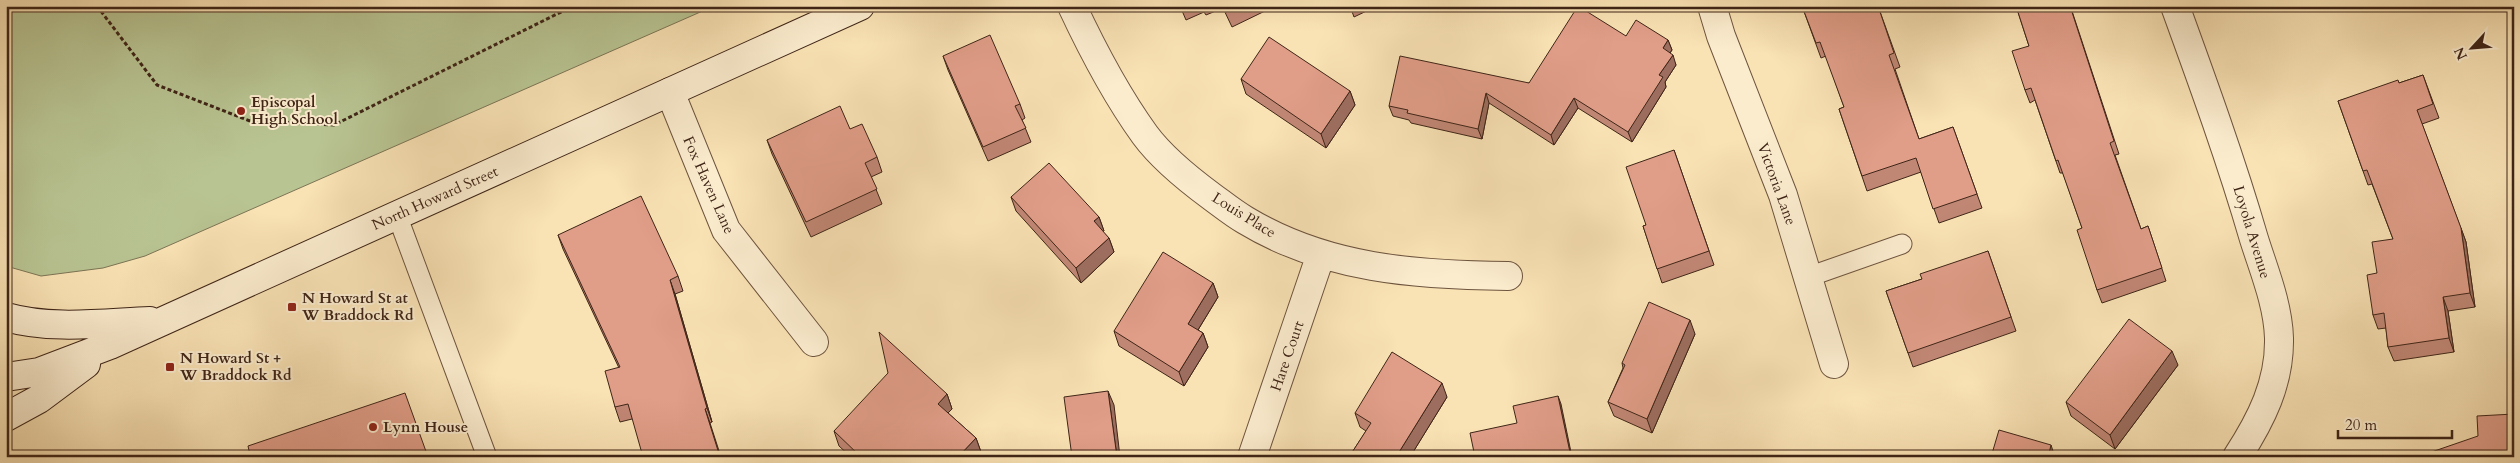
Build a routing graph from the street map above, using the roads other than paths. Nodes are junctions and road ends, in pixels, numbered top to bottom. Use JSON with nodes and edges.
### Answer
{"nodes":[{"id":1,"x":860,"y":6,"type":"edge"},
{"id":2,"x":1072,"y":6,"type":"edge"},
{"id":3,"x":1712,"y":6,"type":"edge"},
{"id":4,"x":2175,"y":6,"type":"edge"},
{"id":5,"x":670,"y":92,"type":"junction"},
{"id":6,"x":397,"y":215,"type":"junction"},
{"id":7,"x":1902,"y":244,"type":"dead end"},
{"id":8,"x":1321,"y":254,"type":"junction"},
{"id":9,"x":1508,"y":276,"type":"dead end"},
{"id":10,"x":1808,"y":277,"type":"junction"},
{"id":11,"x":6,"y":317,"type":"edge"},
{"id":12,"x":161,"y":321,"type":"junction"},
{"id":13,"x":814,"y":342,"type":"dead end"},
{"id":14,"x":110,"y":345,"type":"junction"},
{"id":15,"x":1834,"y":364,"type":"dead end"},
{"id":16,"x":6,"y":377,"type":"edge"},
{"id":17,"x":6,"y":417,"type":"edge"},
{"id":18,"x":487,"y":457,"type":"edge"},
{"id":19,"x":1252,"y":457,"type":"edge"},
{"id":20,"x":2237,"y":457,"type":"edge"}],
"edges":[{"from":1,"to":5,"type":"street","name":"North Howard Street"},
{"from":2,"to":8,"type":"street","name":"Louis Place"},
{"from":3,"to":10,"type":"street","name":"Victoria Lane"},
{"from":4,"to":20,"type":"street","name":"Loyola Avenue"},
{"from":5,"to":6,"type":"street","name":"North Howard Street"},
{"from":5,"to":13,"type":"street","name":"Fox Haven Lane"},
{"from":6,"to":12,"type":"street","name":"North Howard Street"},
{"from":6,"to":18,"type":"lane"},
{"from":7,"to":10,"type":"lane"},
{"from":8,"to":9,"type":"street","name":"Louis Place"},
{"from":8,"to":19,"type":"street","name":"Hare Court"},
{"from":10,"to":15,"type":"street","name":"Victoria Lane"},
{"from":11,"to":12,"type":"street"},
{"from":12,"to":14,"type":"street","name":"North Howard Street"},
{"from":14,"to":16,"type":"street","name":"North Howard Street"},
{"from":14,"to":17,"type":"street"}]}
